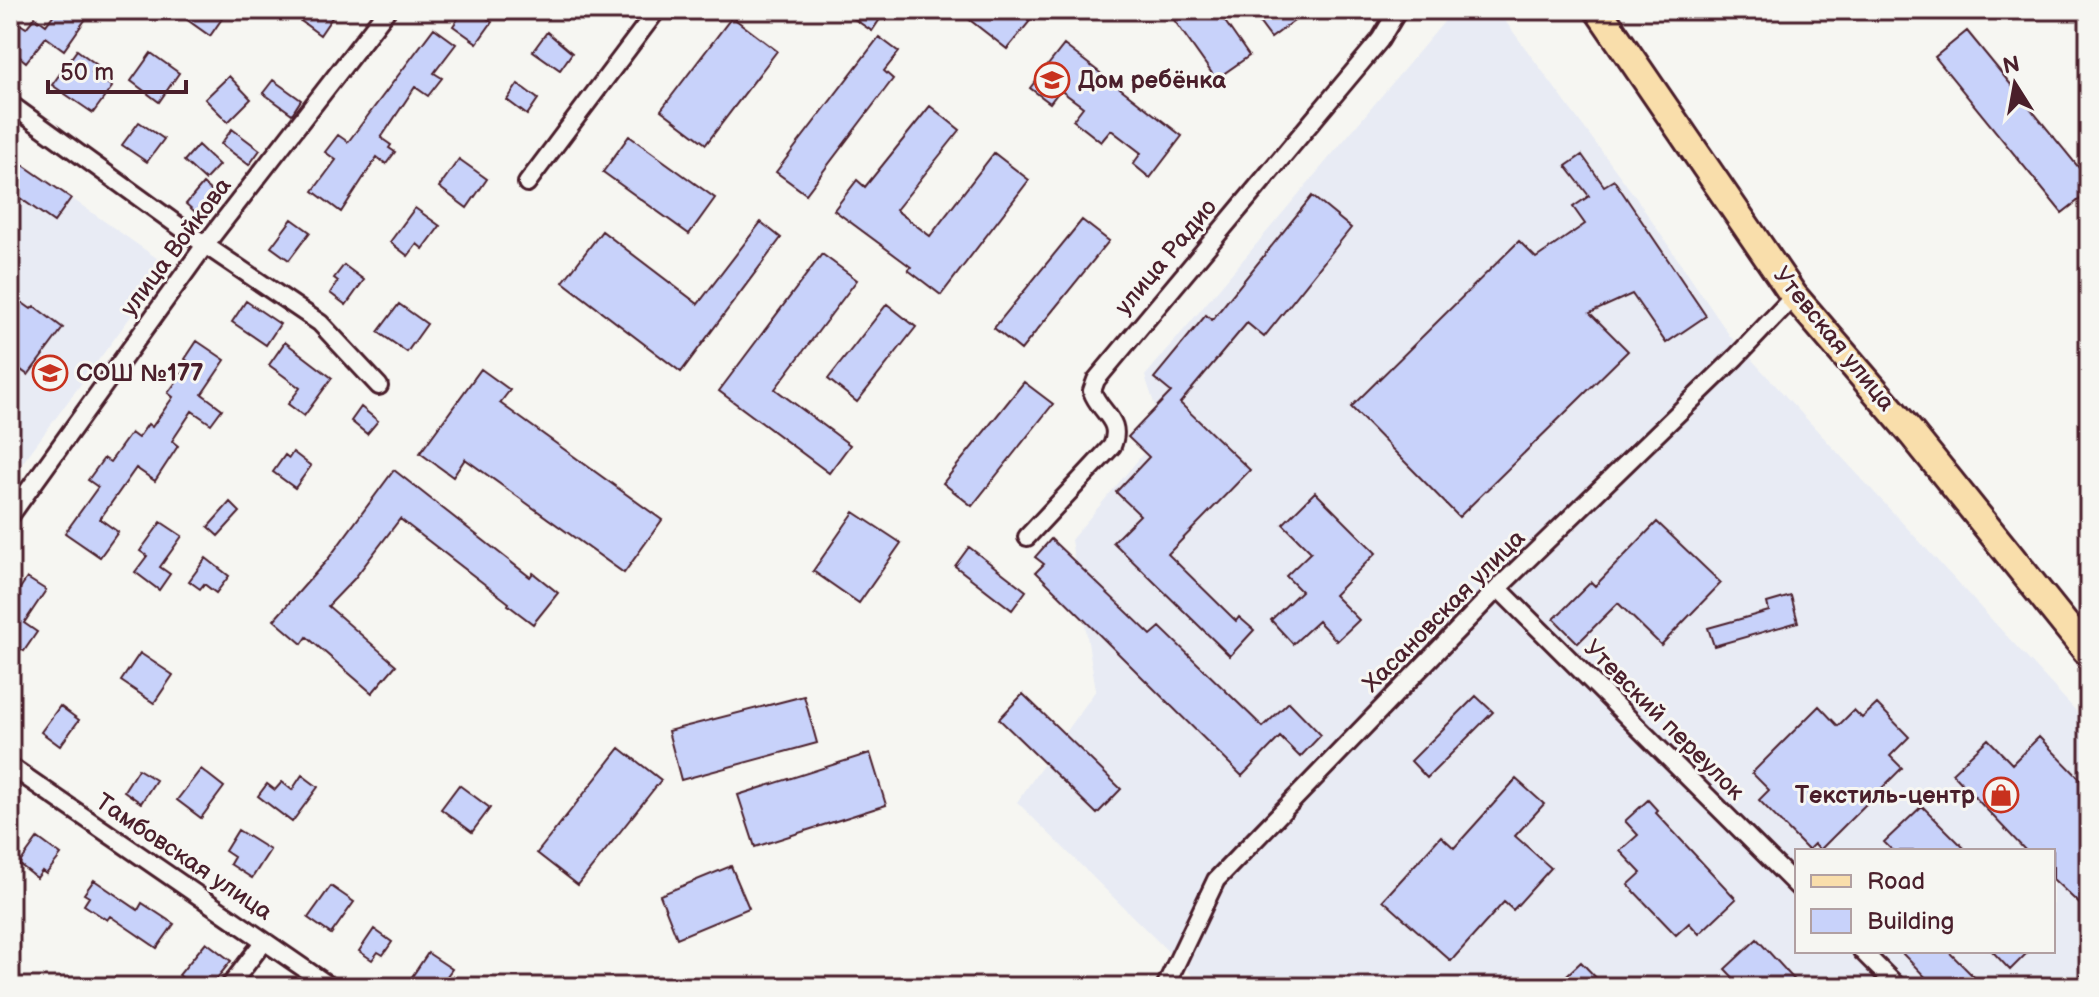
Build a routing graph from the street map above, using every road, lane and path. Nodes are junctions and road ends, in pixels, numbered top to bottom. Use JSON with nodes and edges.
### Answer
{"nodes":[{"id":1,"x":387,"y":10,"type":"edge"},
{"id":2,"x":657,"y":10,"type":"edge"},
{"id":3,"x":1398,"y":10,"type":"edge"},
{"id":4,"x":1598,"y":10,"type":"edge"},
{"id":5,"x":10,"y":104,"type":"edge"},
{"id":6,"x":527,"y":183,"type":"dead end"},
{"id":7,"x":205,"y":245,"type":"junction"},
{"id":8,"x":1794,"y":296,"type":"junction"},
{"id":9,"x":379,"y":386,"type":"dead end"},
{"id":10,"x":10,"y":516,"type":"edge"},
{"id":11,"x":1027,"y":537,"type":"dead end"},
{"id":12,"x":1498,"y":588,"type":"junction"},
{"id":13,"x":2089,"y":654,"type":"edge"},
{"id":14,"x":10,"y":766,"type":"edge"},
{"id":15,"x":1795,"y":884,"type":"edge"},
{"id":16,"x":264,"y":941,"type":"junction"},
{"id":17,"x":1864,"y":953,"type":"edge"},
{"id":18,"x":2089,"y":982,"type":"edge"},
{"id":19,"x":229,"y":987,"type":"edge"},
{"id":20,"x":331,"y":987,"type":"edge"},
{"id":21,"x":1165,"y":987,"type":"edge"},
{"id":22,"x":1898,"y":987,"type":"edge"},
{"id":23,"x":2084,"y":987,"type":"edge"}],
"edges":[{"from":1,"to":7,"type":"street","name":"улица Войкова"},
{"from":2,"to":6,"type":"street"},
{"from":3,"to":11,"type":"street","name":"улица Радио"},
{"from":4,"to":8,"type":"main road","name":"Утевская улица"},
{"from":5,"to":7,"type":"street"},
{"from":7,"to":9,"type":"street"},
{"from":7,"to":10,"type":"street","name":"улица Войкова"},
{"from":8,"to":12,"type":"street","name":"Хасановская улица"},
{"from":8,"to":13,"type":"main road","name":"Утевская улица"},
{"from":12,"to":15,"type":"street","name":"Утевский переулок"},
{"from":12,"to":21,"type":"street","name":"Хасановская улица"},
{"from":14,"to":16,"type":"street","name":"Тамбовская улица"},
{"from":16,"to":19,"type":"street"},
{"from":16,"to":20,"type":"street","name":"Тамбовская улица"},
{"from":17,"to":22,"type":"street"},
{"from":18,"to":23,"type":"street"}]}
